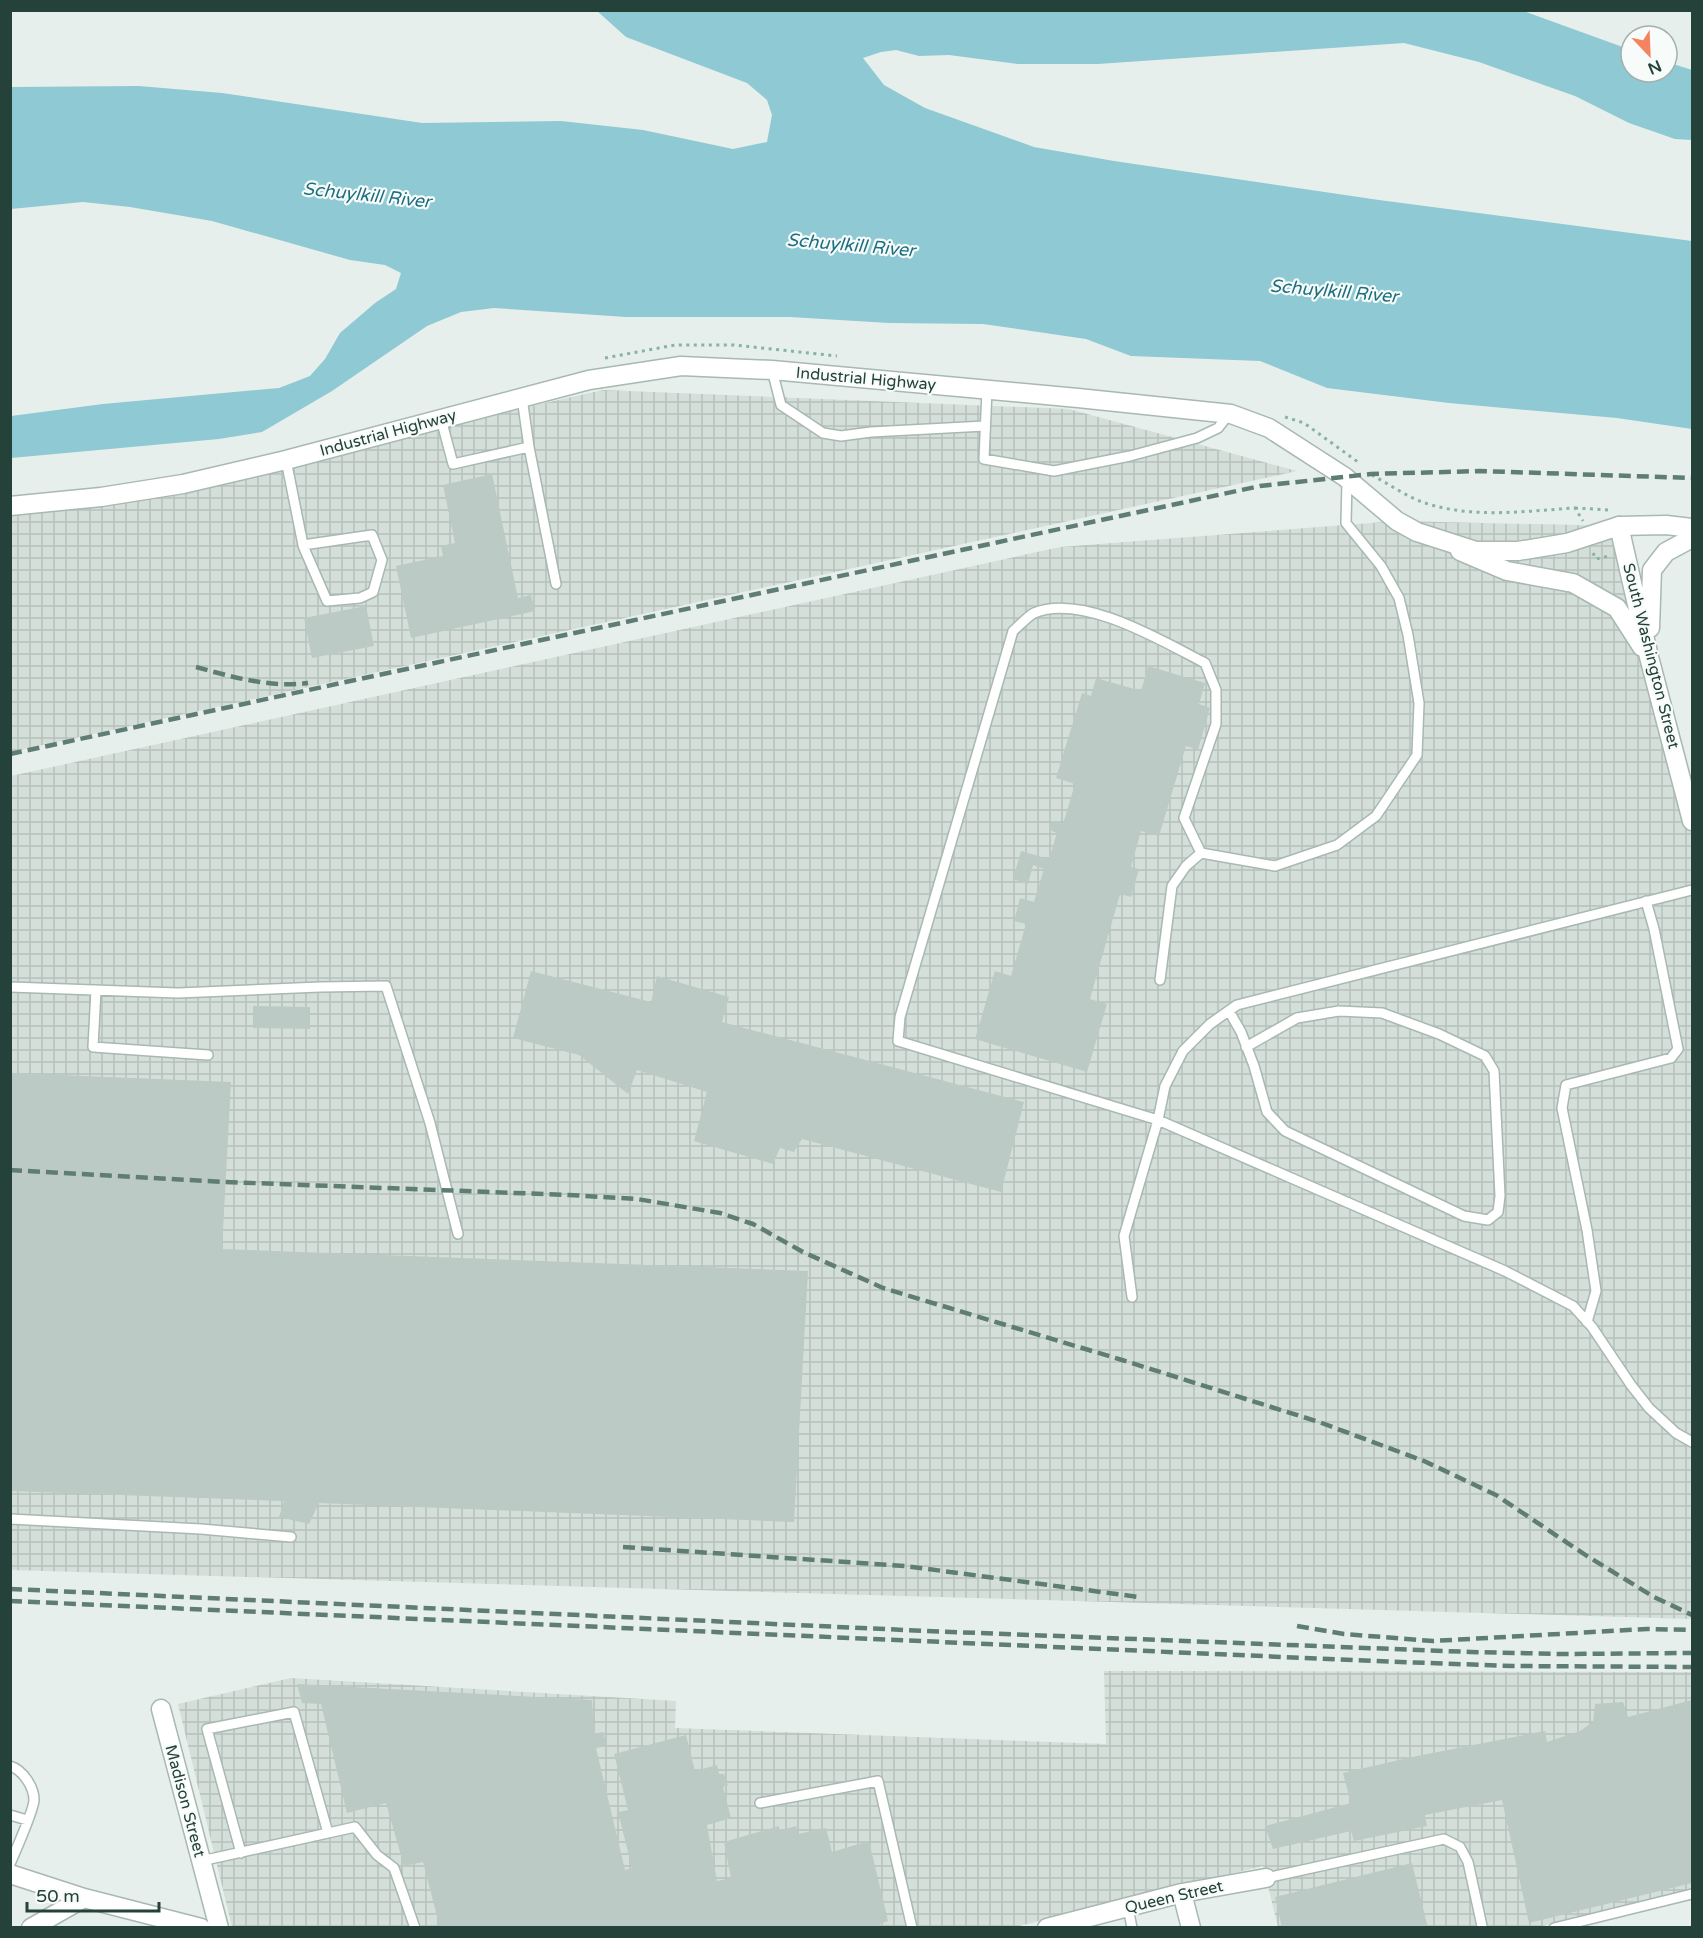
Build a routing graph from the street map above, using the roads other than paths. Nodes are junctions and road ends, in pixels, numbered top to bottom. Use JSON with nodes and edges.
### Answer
{"nodes":[{"id":1,"x":772,"y":370,"type":"junction"},
{"id":2,"x":987,"y":390,"type":"junction"},
{"id":3,"x":522,"y":398,"type":"junction"},
{"id":4,"x":1229,"y":414,"type":"junction"},
{"id":5,"x":441,"y":419,"type":"junction"},
{"id":6,"x":985,"y":426,"type":"junction"},
{"id":7,"x":529,"y":447,"type":"junction"},
{"id":8,"x":286,"y":460,"type":"junction"},
{"id":9,"x":1347,"y":479,"type":"junction"},
{"id":10,"x":10,"y":506,"type":"edge"},
{"id":11,"x":1619,"y":526,"type":"junction"},
{"id":12,"x":1692,"y":528,"type":"edge"},
{"id":13,"x":1417,"y":532,"type":"junction"},
{"id":14,"x":1692,"y":538,"type":"edge"},
{"id":15,"x":303,"y":545,"type":"junction"},
{"id":16,"x":556,"y":584,"type":"dead end"},
{"id":17,"x":1649,"y":657,"type":"junction"},
{"id":18,"x":1692,"y":821,"type":"edge"},
{"id":19,"x":1201,"y":853,"type":"junction"},
{"id":20,"x":1692,"y":890,"type":"edge"},
{"id":21,"x":1646,"y":901,"type":"junction"},
{"id":22,"x":1160,"y":980,"type":"dead end"},
{"id":23,"x":10,"y":987,"type":"edge"},
{"id":24,"x":96,"y":990,"type":"junction"},
{"id":25,"x":1229,"y":1011,"type":"junction"},
{"id":26,"x":1246,"y":1047,"type":"junction"},
{"id":27,"x":208,"y":1055,"type":"dead end"},
{"id":28,"x":1158,"y":1120,"type":"junction"},
{"id":29,"x":458,"y":1234,"type":"dead end"},
{"id":30,"x":1132,"y":1297,"type":"dead end"},
{"id":31,"x":1587,"y":1322,"type":"junction"},
{"id":32,"x":1692,"y":1442,"type":"edge"},
{"id":33,"x":10,"y":1519,"type":"edge"},
{"id":34,"x":291,"y":1537,"type":"dead end"},
{"id":35,"x":161,"y":1709,"type":"dead end"},
{"id":36,"x":10,"y":1766,"type":"edge"},
{"id":37,"x":760,"y":1803,"type":"dead end"},
{"id":38,"x":10,"y":1815,"type":"edge"},
{"id":39,"x":27,"y":1820,"type":"junction"},
{"id":40,"x":328,"y":1833,"type":"junction"},
{"id":41,"x":241,"y":1853,"type":"junction"},
{"id":42,"x":201,"y":1861,"type":"junction"},
{"id":43,"x":10,"y":1864,"type":"edge"},
{"id":44,"x":10,"y":1874,"type":"edge"},
{"id":45,"x":1266,"y":1878,"type":"joint"},
{"id":46,"x":1182,"y":1893,"type":"junction"},
{"id":47,"x":1692,"y":1894,"type":"edge"},
{"id":48,"x":84,"y":1898,"type":"junction"},
{"id":49,"x":1128,"y":1907,"type":"junction"},
{"id":50,"x":1056,"y":1926,"type":"edge"},
{"id":51,"x":1482,"y":1926,"type":"dead end"},
{"id":52,"x":31,"y":1928,"type":"edge"},
{"id":53,"x":201,"y":1928,"type":"edge"},
{"id":54,"x":219,"y":1928,"type":"edge"},
{"id":55,"x":416,"y":1928,"type":"edge"},
{"id":56,"x":912,"y":1928,"type":"edge"},
{"id":57,"x":1132,"y":1928,"type":"edge"},
{"id":58,"x":1191,"y":1928,"type":"edge"},
{"id":59,"x":1554,"y":1928,"type":"edge"}],
"edges":[{"from":1,"to":2,"type":"street","name":"Industrial Highway"},
{"from":1,"to":3,"type":"street","name":"Industrial Highway"},
{"from":1,"to":6,"type":"lane"},
{"from":2,"to":4,"type":"street","name":"Industrial Highway"},
{"from":2,"to":6,"type":"lane"},
{"from":3,"to":5,"type":"street","name":"Industrial Highway"},
{"from":3,"to":7,"type":"lane"},
{"from":4,"to":6,"type":"lane"},
{"from":4,"to":9,"type":"street","name":"Industrial Highway"},
{"from":5,"to":7,"type":"lane"},
{"from":5,"to":8,"type":"street","name":"Industrial Highway"},
{"from":7,"to":16,"type":"lane"},
{"from":8,"to":10,"type":"street","name":"Industrial Highway"},
{"from":8,"to":15,"type":"lane"},
{"from":9,"to":13,"type":"street","name":"Industrial Highway"},
{"from":9,"to":19,"type":"lane"},
{"from":11,"to":12,"type":"street","name":"Industrial Highway"},
{"from":11,"to":13,"type":"street","name":"Industrial Highway"},
{"from":11,"to":17,"type":"street","name":"South Washington Street"},
{"from":13,"to":17,"type":"street"},
{"from":14,"to":17,"type":"street"},
{"from":15,"to":15,"type":"lane"},
{"from":17,"to":18,"type":"street","name":"South Washington Street"},
{"from":19,"to":22,"type":"lane"},
{"from":19,"to":28,"type":"lane"},
{"from":20,"to":21,"type":"lane"},
{"from":21,"to":25,"type":"lane"},
{"from":21,"to":31,"type":"lane"},
{"from":23,"to":24,"type":"lane"},
{"from":24,"to":27,"type":"lane"},
{"from":24,"to":29,"type":"lane"},
{"from":25,"to":26,"type":"lane"},
{"from":25,"to":28,"type":"lane"},
{"from":26,"to":26,"type":"lane"},
{"from":28,"to":30,"type":"lane"},
{"from":28,"to":31,"type":"lane"},
{"from":31,"to":32,"type":"lane"},
{"from":33,"to":34,"type":"lane"},
{"from":35,"to":42,"type":"street","name":"Madison Street"},
{"from":36,"to":39,"type":"lane"},
{"from":37,"to":56,"type":"lane"},
{"from":38,"to":39,"type":"lane"},
{"from":39,"to":43,"type":"lane"},
{"from":40,"to":41,"type":"lane"},
{"from":40,"to":41,"type":"lane"},
{"from":40,"to":55,"type":"lane"},
{"from":41,"to":42,"type":"lane"},
{"from":42,"to":54,"type":"street","name":"Madison Street"},
{"from":44,"to":48,"type":"street"},
{"from":45,"to":46,"type":"street","name":"Queen Street"},
{"from":45,"to":51,"type":"lane"},
{"from":46,"to":49,"type":"street","name":"Queen Street"},
{"from":46,"to":58,"type":"street"},
{"from":47,"to":59,"type":"lane"},
{"from":48,"to":52,"type":"street"},
{"from":48,"to":53,"type":"street"},
{"from":49,"to":50,"type":"street","name":"Queen Street"},
{"from":49,"to":57,"type":"lane"}]}
